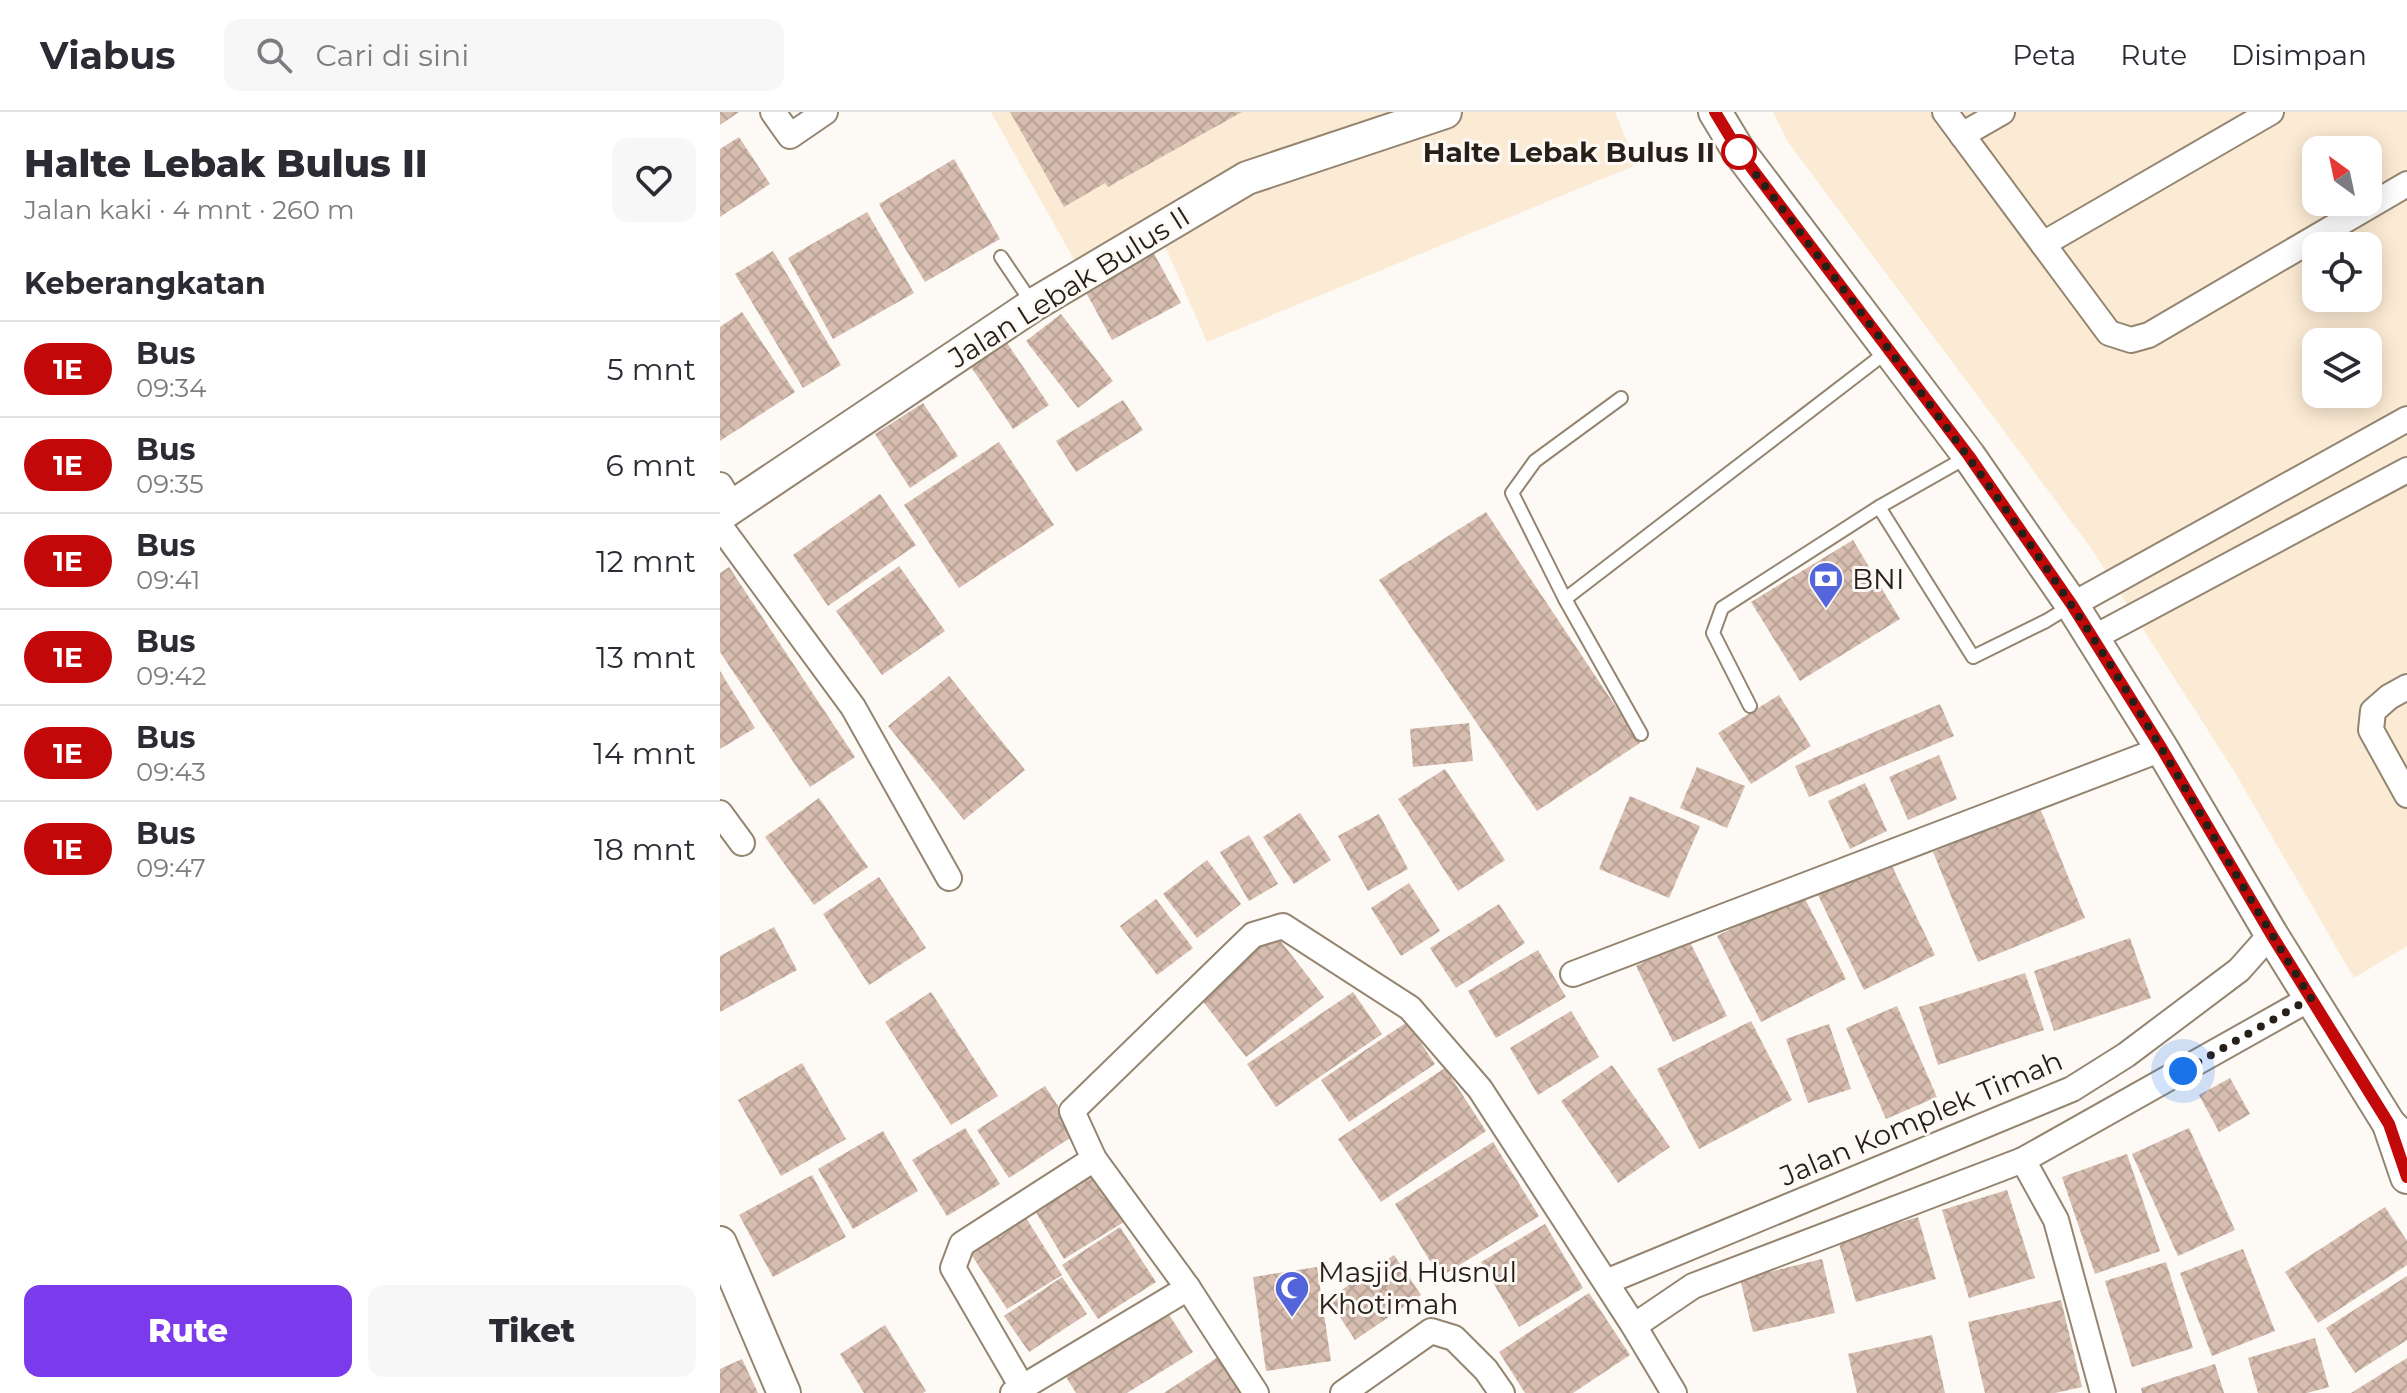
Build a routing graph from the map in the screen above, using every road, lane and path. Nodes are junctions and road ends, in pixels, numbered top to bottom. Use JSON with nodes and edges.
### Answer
{"nodes":[{"id":1,"x":773,"y":112,"type":"edge"},
{"id":2,"x":825,"y":112,"type":"edge"},
{"id":3,"x":1445,"y":112,"type":"edge"},
{"id":4,"x":1715,"y":112,"type":"edge"},
{"id":5,"x":1945,"y":112,"type":"edge"},
{"id":6,"x":2002,"y":112,"type":"edge"},
{"id":7,"x":2271,"y":112,"type":"edge"},
{"id":8,"x":1962,"y":135,"type":"junction"},
{"id":9,"x":2407,"y":184,"type":"edge"},
{"id":10,"x":2043,"y":244,"type":"junction"},
{"id":11,"x":1001,"y":257,"type":"dead end"},
{"id":12,"x":1033,"y":305,"type":"junction"},
{"id":13,"x":1888,"y":351,"type":"junction"},
{"id":14,"x":1621,"y":398,"type":"dead end"},
{"id":15,"x":2407,"y":419,"type":"edge"},
{"id":16,"x":1969,"y":456,"type":"junction"},
{"id":17,"x":2407,"y":470,"type":"edge"},
{"id":18,"x":1879,"y":507,"type":"junction"},
{"id":19,"x":723,"y":508,"type":"edge"},
{"id":20,"x":1565,"y":599,"type":"junction"},
{"id":21,"x":2072,"y":605,"type":"junction"},
{"id":22,"x":2093,"y":638,"type":"junction"},
{"id":23,"x":2398,"y":692,"type":"edge"},
{"id":24,"x":1750,"y":706,"type":"dead end"},
{"id":25,"x":1641,"y":734,"type":"dead end"},
{"id":26,"x":2162,"y":749,"type":"junction"},
{"id":27,"x":2407,"y":795,"type":"edge"},
{"id":28,"x":720,"y":813,"type":"edge"},
{"id":29,"x":742,"y":843,"type":"dead end"},
{"id":30,"x":949,"y":878,"type":"dead end"},
{"id":31,"x":2271,"y":934,"type":"junction"},
{"id":32,"x":1573,"y":974,"type":"dead end"},
{"id":33,"x":2311,"y":998,"type":"junction"},
{"id":34,"x":2398,"y":1133,"type":"edge"},
{"id":35,"x":1094,"y":1159,"type":"junction"},
{"id":36,"x":2023,"y":1160,"type":"junction"},
{"id":37,"x":2407,"y":1175,"type":"edge"},
{"id":38,"x":720,"y":1243,"type":"edge"},
{"id":39,"x":1677,"y":1253,"type":"junction"},
{"id":40,"x":1606,"y":1282,"type":"junction"},
{"id":41,"x":1693,"y":1286,"type":"junction"},
{"id":42,"x":1188,"y":1288,"type":"junction"},
{"id":43,"x":1634,"y":1326,"type":"junction"},
{"id":44,"x":1018,"y":1390,"type":"edge"},
{"id":45,"x":1671,"y":1392,"type":"edge"},
{"id":46,"x":784,"y":1393,"type":"edge"},
{"id":47,"x":1256,"y":1393,"type":"edge"},
{"id":48,"x":1343,"y":1393,"type":"edge"},
{"id":49,"x":1502,"y":1393,"type":"edge"},
{"id":50,"x":2103,"y":1393,"type":"edge"}],
"edges":[{"from":1,"to":2,"type":"street"},
{"from":3,"to":12,"type":"main road","name":"Jalan Lebak Bulus II"},
{"from":4,"to":13,"type":"main road"},
{"from":5,"to":8,"type":"street"},
{"from":6,"to":8,"type":"street"},
{"from":7,"to":10,"type":"street"},
{"from":8,"to":10,"type":"street"},
{"from":9,"to":10,"type":"street"},
{"from":11,"to":12,"type":"lane"},
{"from":12,"to":19,"type":"main road","name":"Jalan Lebak Bulus II"},
{"from":13,"to":16,"type":"main road"},
{"from":13,"to":20,"type":"lane"},
{"from":14,"to":20,"type":"lane"},
{"from":15,"to":21,"type":"street"},
{"from":16,"to":18,"type":"lane"},
{"from":16,"to":21,"type":"main road"},
{"from":17,"to":22,"type":"street"},
{"from":18,"to":21,"type":"lane"},
{"from":18,"to":24,"type":"lane"},
{"from":19,"to":30,"type":"street"},
{"from":20,"to":25,"type":"lane"},
{"from":21,"to":22,"type":"main road"},
{"from":22,"to":26,"type":"main road"},
{"from":23,"to":27,"type":"street"},
{"from":26,"to":31,"type":"main road"},
{"from":26,"to":32,"type":"street"},
{"from":28,"to":29,"type":"street"},
{"from":31,"to":33,"type":"main road"},
{"from":31,"to":39,"type":"street","name":"Jalan Komplek Timah"},
{"from":33,"to":34,"type":"main road"},
{"from":33,"to":36,"type":"street"},
{"from":34,"to":37,"type":"main road"},
{"from":35,"to":40,"type":"street"},
{"from":35,"to":42,"type":"street"},
{"from":35,"to":44,"type":"street"},
{"from":36,"to":41,"type":"street"},
{"from":36,"to":50,"type":"street"},
{"from":38,"to":46,"type":"main road"},
{"from":39,"to":40,"type":"street","name":"Jalan Komplek Timah"},
{"from":39,"to":41,"type":"street"},
{"from":40,"to":43,"type":"street"},
{"from":41,"to":43,"type":"street"},
{"from":42,"to":44,"type":"street"},
{"from":42,"to":47,"type":"street"},
{"from":43,"to":45,"type":"street"},
{"from":48,"to":49,"type":"street"}]}
